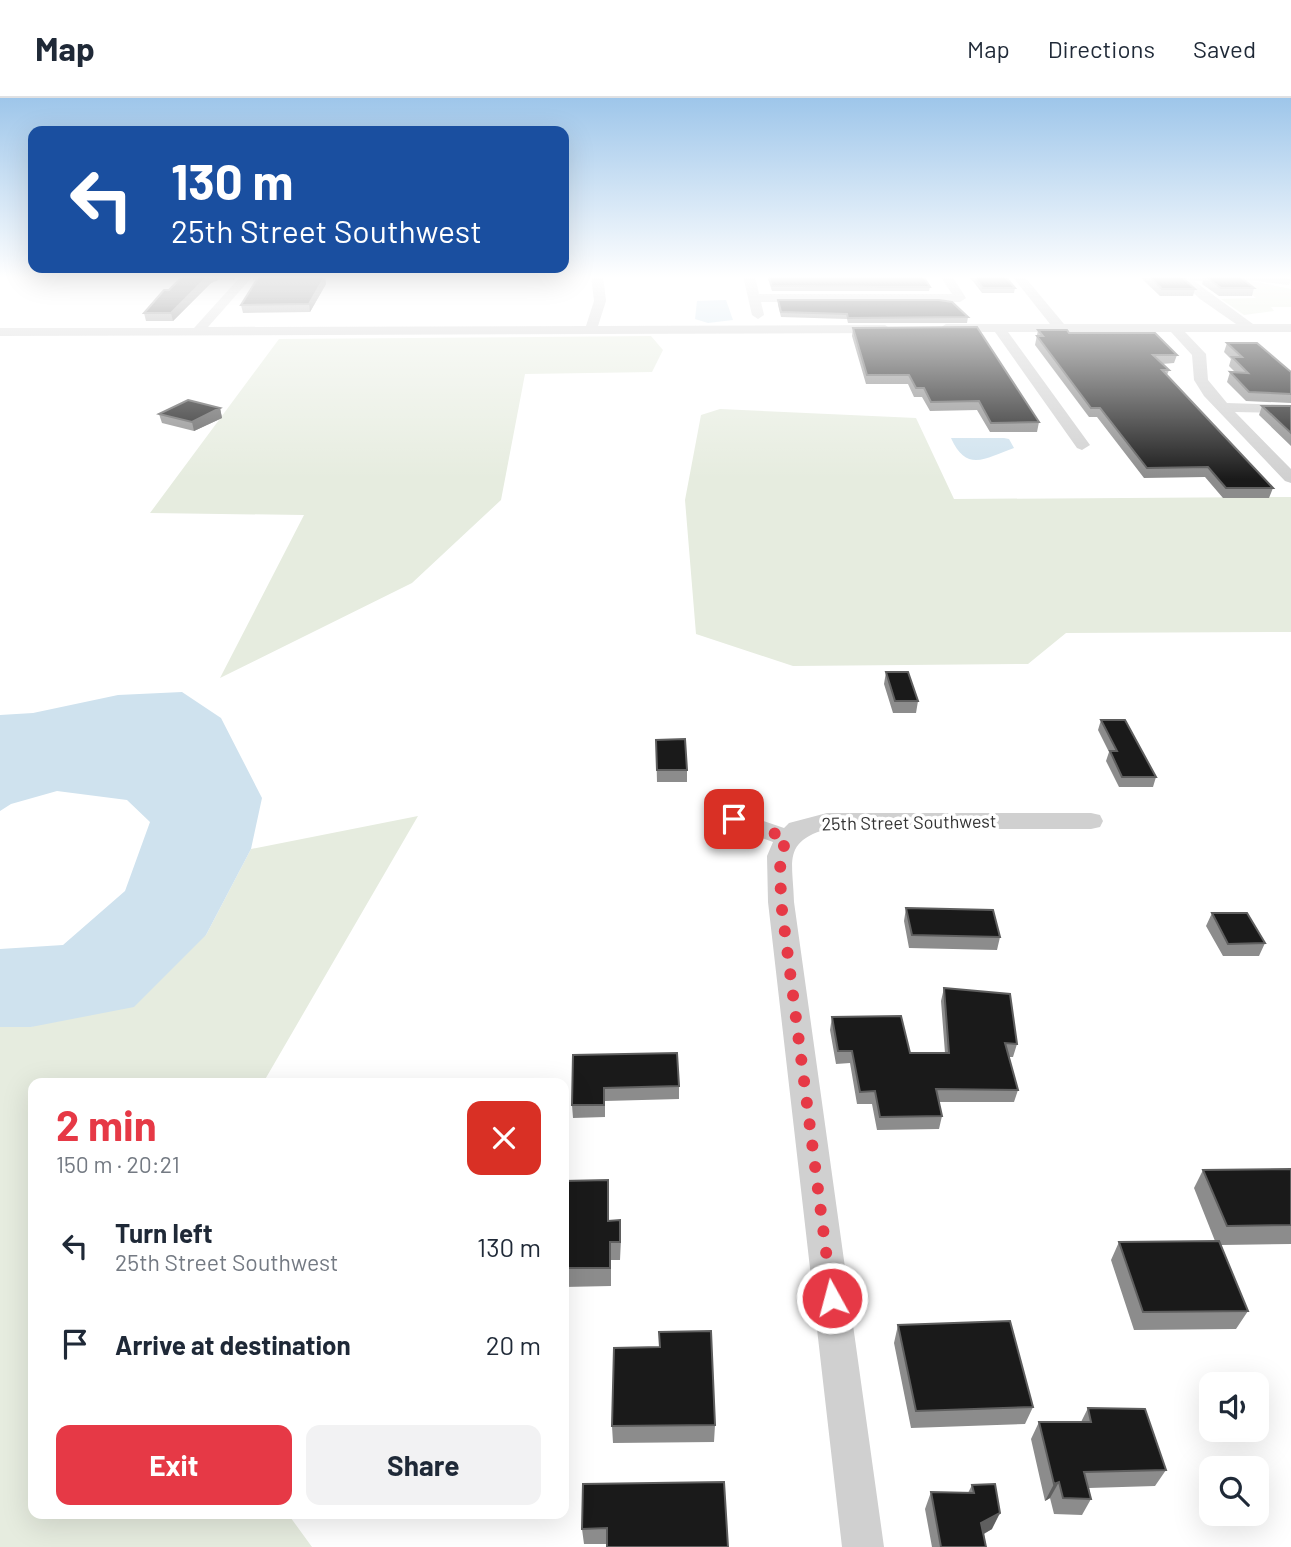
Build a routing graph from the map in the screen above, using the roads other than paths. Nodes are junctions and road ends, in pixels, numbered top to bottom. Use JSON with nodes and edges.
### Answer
{"nodes":[{"id":1,"x":1010,"y":344,"type":"edge"},
{"id":2,"x":1189,"y":344,"type":"edge"},
{"id":3,"x":1222,"y":407,"type":"junction"},
{"id":4,"x":1291,"y":409,"type":"edge"},
{"id":5,"x":1082,"y":445,"type":"dead end"},
{"id":6,"x":1291,"y":478,"type":"edge"},
{"id":7,"x":734,"y":819,"type":"dead end"},
{"id":8,"x":1091,"y":821,"type":"dead end"},
{"id":9,"x":787,"y":838,"type":"junction"},
{"id":10,"x":863,"y":1547,"type":"edge"}],
"edges":[{"from":1,"to":5,"type":"street"},
{"from":2,"to":3,"type":"street"},
{"from":3,"to":4,"type":"street"},
{"from":3,"to":6,"type":"street"},
{"from":7,"to":9,"type":"street"},
{"from":8,"to":9,"type":"street","name":"25th Street Southwest"},
{"from":9,"to":10,"type":"street"}]}
